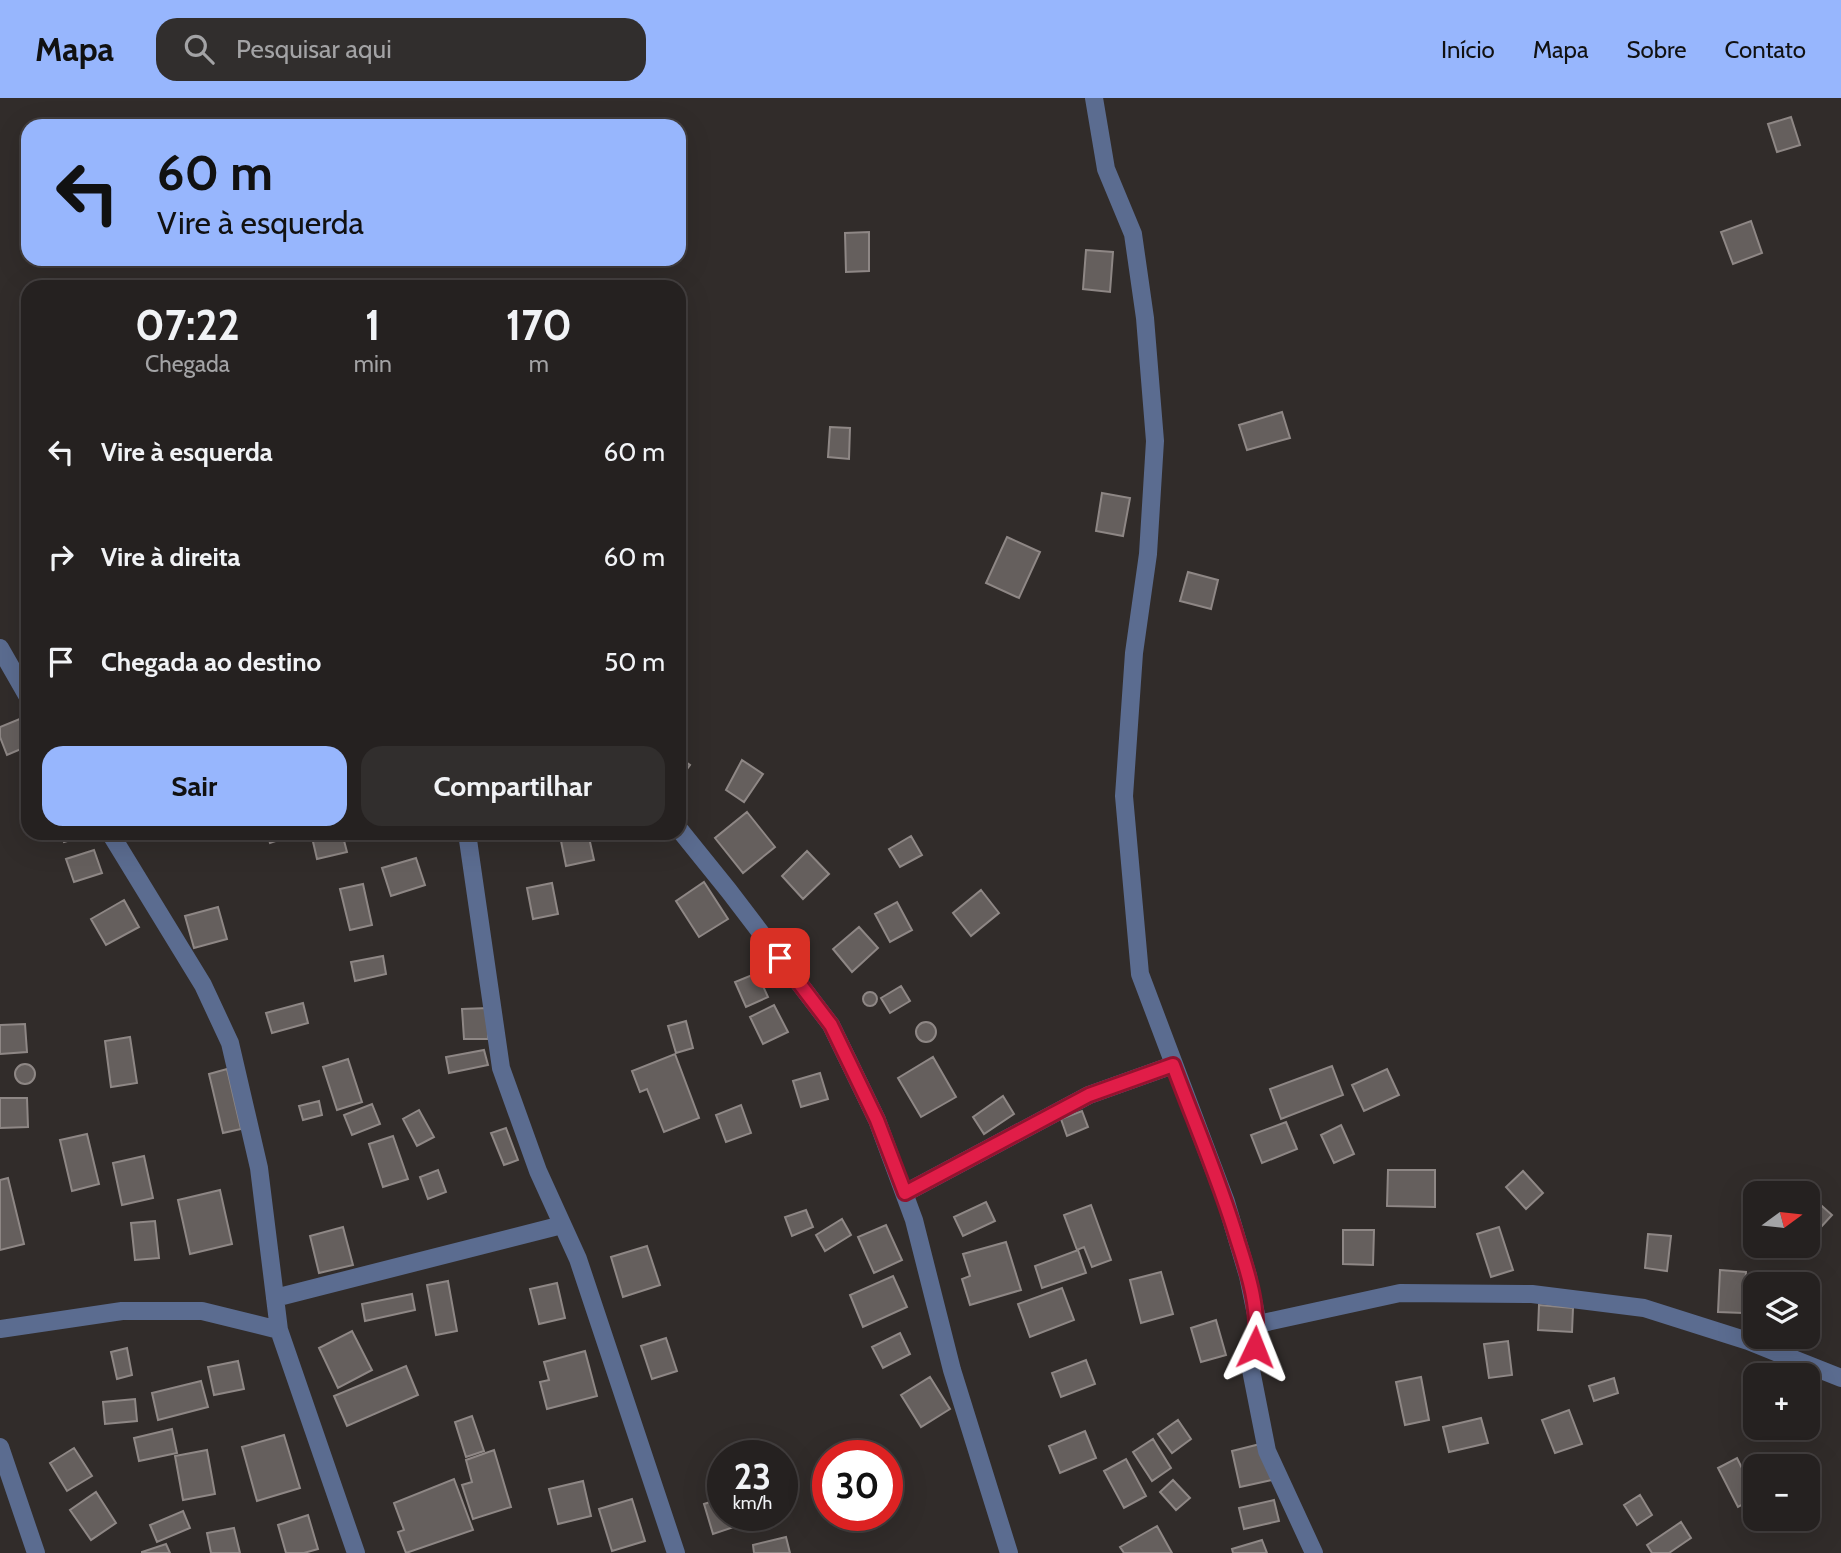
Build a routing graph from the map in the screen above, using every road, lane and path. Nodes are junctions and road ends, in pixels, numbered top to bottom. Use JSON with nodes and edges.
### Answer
{"nodes":[{"id":1,"x":1094,"y":98,"type":"edge"},
{"id":2,"x":0,"y":648,"type":"edge"},
{"id":3,"x":21,"y":685,"type":"edge"},
{"id":4,"x":686,"y":838,"type":"edge"},
{"id":5,"x":114,"y":840,"type":"edge"},
{"id":6,"x":468,"y":840,"type":"edge"},
{"id":7,"x":1173,"y":1065,"type":"junction"},
{"id":8,"x":905,"y":1193,"type":"junction"},
{"id":9,"x":562,"y":1225,"type":"junction"},
{"id":10,"x":275,"y":1298,"type":"junction"},
{"id":11,"x":1258,"y":1324,"type":"junction"},
{"id":12,"x":0,"y":1329,"type":"edge"},
{"id":13,"x":279,"y":1330,"type":"junction"},
{"id":14,"x":1841,"y":1378,"type":"edge"},
{"id":15,"x":0,"y":1447,"type":"edge"},
{"id":16,"x":36,"y":1553,"type":"edge"},
{"id":17,"x":356,"y":1553,"type":"edge"},
{"id":18,"x":676,"y":1553,"type":"edge"},
{"id":19,"x":1009,"y":1553,"type":"edge"},
{"id":20,"x":1314,"y":1553,"type":"edge"}],
"edges":[{"from":1,"to":7,"type":"street"},
{"from":2,"to":3,"type":"street"},
{"from":4,"to":8,"type":"street"},
{"from":5,"to":10,"type":"street"},
{"from":6,"to":9,"type":"street"},
{"from":7,"to":8,"type":"street"},
{"from":7,"to":11,"type":"street"},
{"from":8,"to":19,"type":"street"},
{"from":9,"to":10,"type":"street"},
{"from":9,"to":18,"type":"street"},
{"from":10,"to":13,"type":"street"},
{"from":11,"to":14,"type":"street"},
{"from":11,"to":20,"type":"street"},
{"from":12,"to":13,"type":"street"},
{"from":13,"to":17,"type":"street"},
{"from":15,"to":16,"type":"street"}]}
